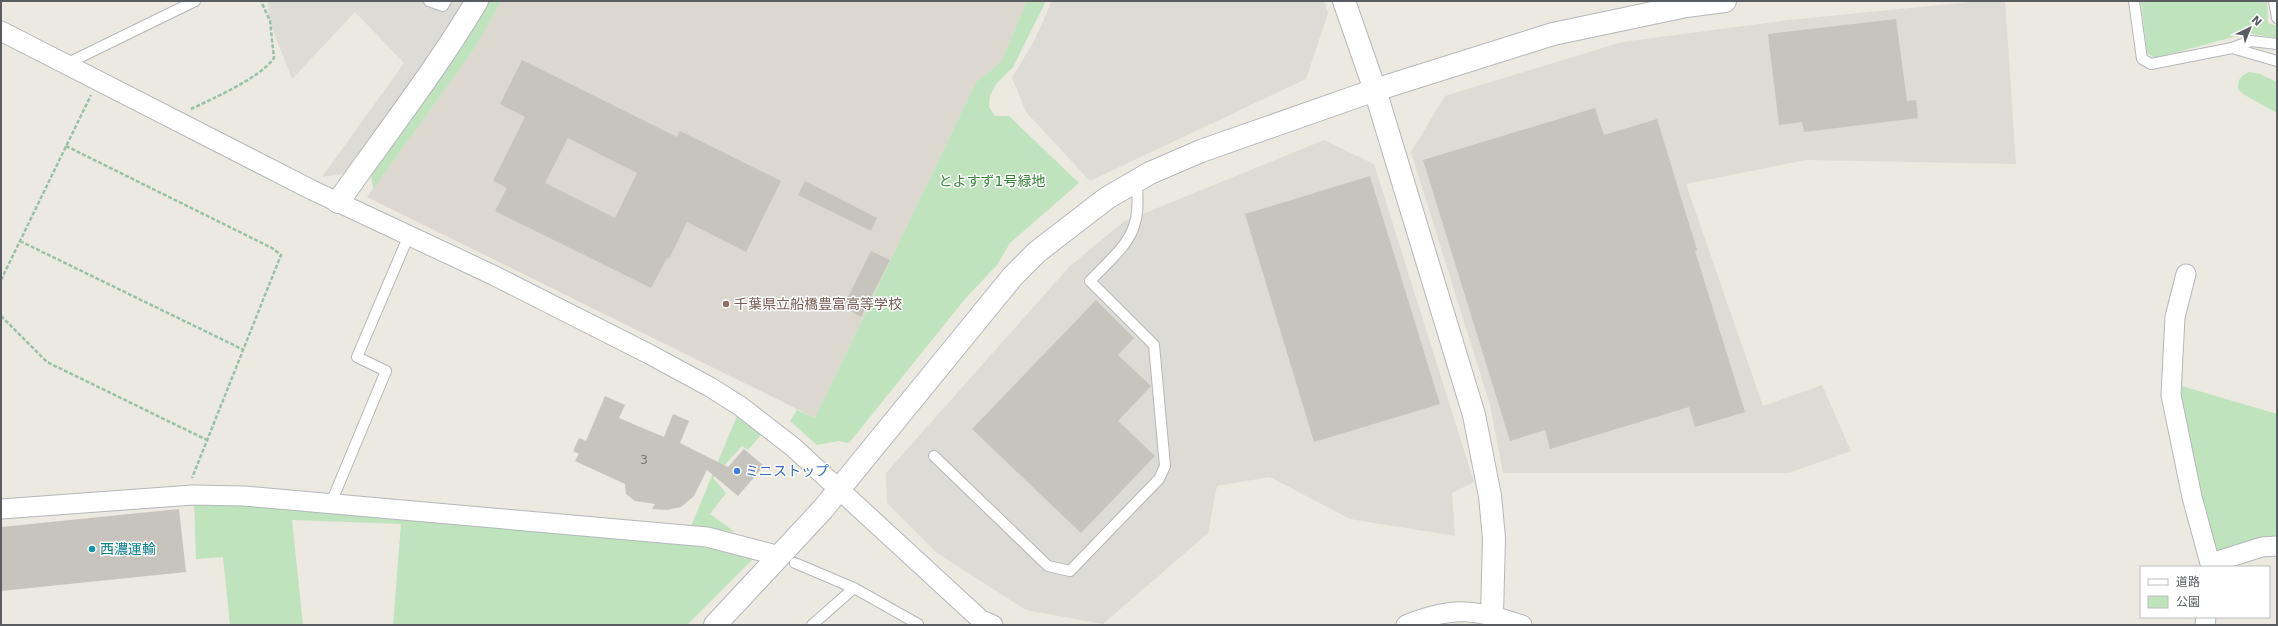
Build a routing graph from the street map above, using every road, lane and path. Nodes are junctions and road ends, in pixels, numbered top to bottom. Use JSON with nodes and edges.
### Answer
{"nodes":[{"id":1,"x":195,"y":1,"type":"edge"},
{"id":2,"x":261,"y":1,"type":"edge"},
{"id":3,"x":429,"y":1,"type":"edge"},
{"id":4,"x":446,"y":1,"type":"edge"},
{"id":5,"x":477,"y":1,"type":"edge"},
{"id":6,"x":1344,"y":1,"type":"edge"},
{"id":7,"x":1725,"y":1,"type":"edge"},
{"id":8,"x":2134,"y":1,"type":"edge"},
{"id":9,"x":2274,"y":1,"type":"edge"},
{"id":10,"x":2277,"y":18,"type":"edge"},
{"id":11,"x":1,"y":31,"type":"edge"},
{"id":12,"x":2277,"y":44,"type":"edge"},
{"id":13,"x":2232,"y":48,"type":"junction"},
{"id":14,"x":2277,"y":62,"type":"edge"},
{"id":15,"x":66,"y":64,"type":"junction"},
{"id":16,"x":98,"y":81,"type":"junction"},
{"id":17,"x":1375,"y":90,"type":"junction"},
{"id":18,"x":171,"y":119,"type":"junction"},
{"id":19,"x":66,"y":146,"type":"junction"},
{"id":20,"x":1136,"y":181,"type":"junction"},
{"id":21,"x":338,"y":202,"type":"junction"},
{"id":22,"x":409,"y":235,"type":"junction"},
{"id":23,"x":20,"y":240,"type":"junction"},
{"id":24,"x":2186,"y":274,"type":"dead end"},
{"id":25,"x":1,"y":280,"type":"edge"},
{"id":26,"x":1,"y":316,"type":"edge"},
{"id":27,"x":244,"y":350,"type":"junction"},
{"id":28,"x":207,"y":440,"type":"junction"},
{"id":29,"x":934,"y":456,"type":"dead end"},
{"id":30,"x":839,"y":489,"type":"junction"},
{"id":31,"x":185,"y":495,"type":"junction"},
{"id":32,"x":331,"y":503,"type":"junction"},
{"id":33,"x":1,"y":509,"type":"edge"},
{"id":34,"x":2277,"y":546,"type":"edge"},
{"id":35,"x":787,"y":560,"type":"junction"},
{"id":36,"x":2211,"y":565,"type":"edge"},
{"id":37,"x":854,"y":588,"type":"junction"},
{"id":38,"x":1492,"y":614,"type":"junction"},
{"id":39,"x":918,"y":624,"type":"dead end"},
{"id":40,"x":715,"y":625,"type":"edge"},
{"id":41,"x":812,"y":625,"type":"edge"},
{"id":42,"x":993,"y":625,"type":"edge"},
{"id":43,"x":1406,"y":625,"type":"edge"},
{"id":44,"x":1522,"y":625,"type":"edge"}],
"edges":[{"from":1,"to":15,"type":"lane"},
{"from":2,"to":18,"type":"path"},
{"from":3,"to":4,"type":"lane"},
{"from":5,"to":21,"type":"street"},
{"from":6,"to":17,"type":"street"},
{"from":7,"to":17,"type":"street"},
{"from":8,"to":13,"type":"lane"},
{"from":9,"to":10,"type":"lane"},
{"from":11,"to":15,"type":"street"},
{"from":12,"to":13,"type":"lane"},
{"from":13,"to":14,"type":"lane"},
{"from":15,"to":16,"type":"street"},
{"from":16,"to":18,"type":"street"},
{"from":16,"to":19,"type":"path"},
{"from":17,"to":20,"type":"street"},
{"from":17,"to":38,"type":"street"},
{"from":18,"to":21,"type":"street"},
{"from":19,"to":23,"type":"path"},
{"from":19,"to":27,"type":"path"},
{"from":20,"to":29,"type":"lane"},
{"from":20,"to":30,"type":"street"},
{"from":21,"to":22,"type":"street"},
{"from":22,"to":30,"type":"street"},
{"from":22,"to":32,"type":"lane"},
{"from":23,"to":25,"type":"path"},
{"from":23,"to":27,"type":"path"},
{"from":24,"to":36,"type":"street"},
{"from":26,"to":28,"type":"path"},
{"from":27,"to":28,"type":"path"},
{"from":28,"to":31,"type":"path"},
{"from":30,"to":35,"type":"street"},
{"from":30,"to":42,"type":"street"},
{"from":31,"to":32,"type":"street"},
{"from":31,"to":33,"type":"street"},
{"from":32,"to":35,"type":"street"},
{"from":34,"to":36,"type":"street"},
{"from":35,"to":37,"type":"lane"},
{"from":35,"to":40,"type":"street"},
{"from":37,"to":39,"type":"lane"},
{"from":37,"to":41,"type":"lane"},
{"from":38,"to":43,"type":"street"},
{"from":38,"to":44,"type":"street"}]}
